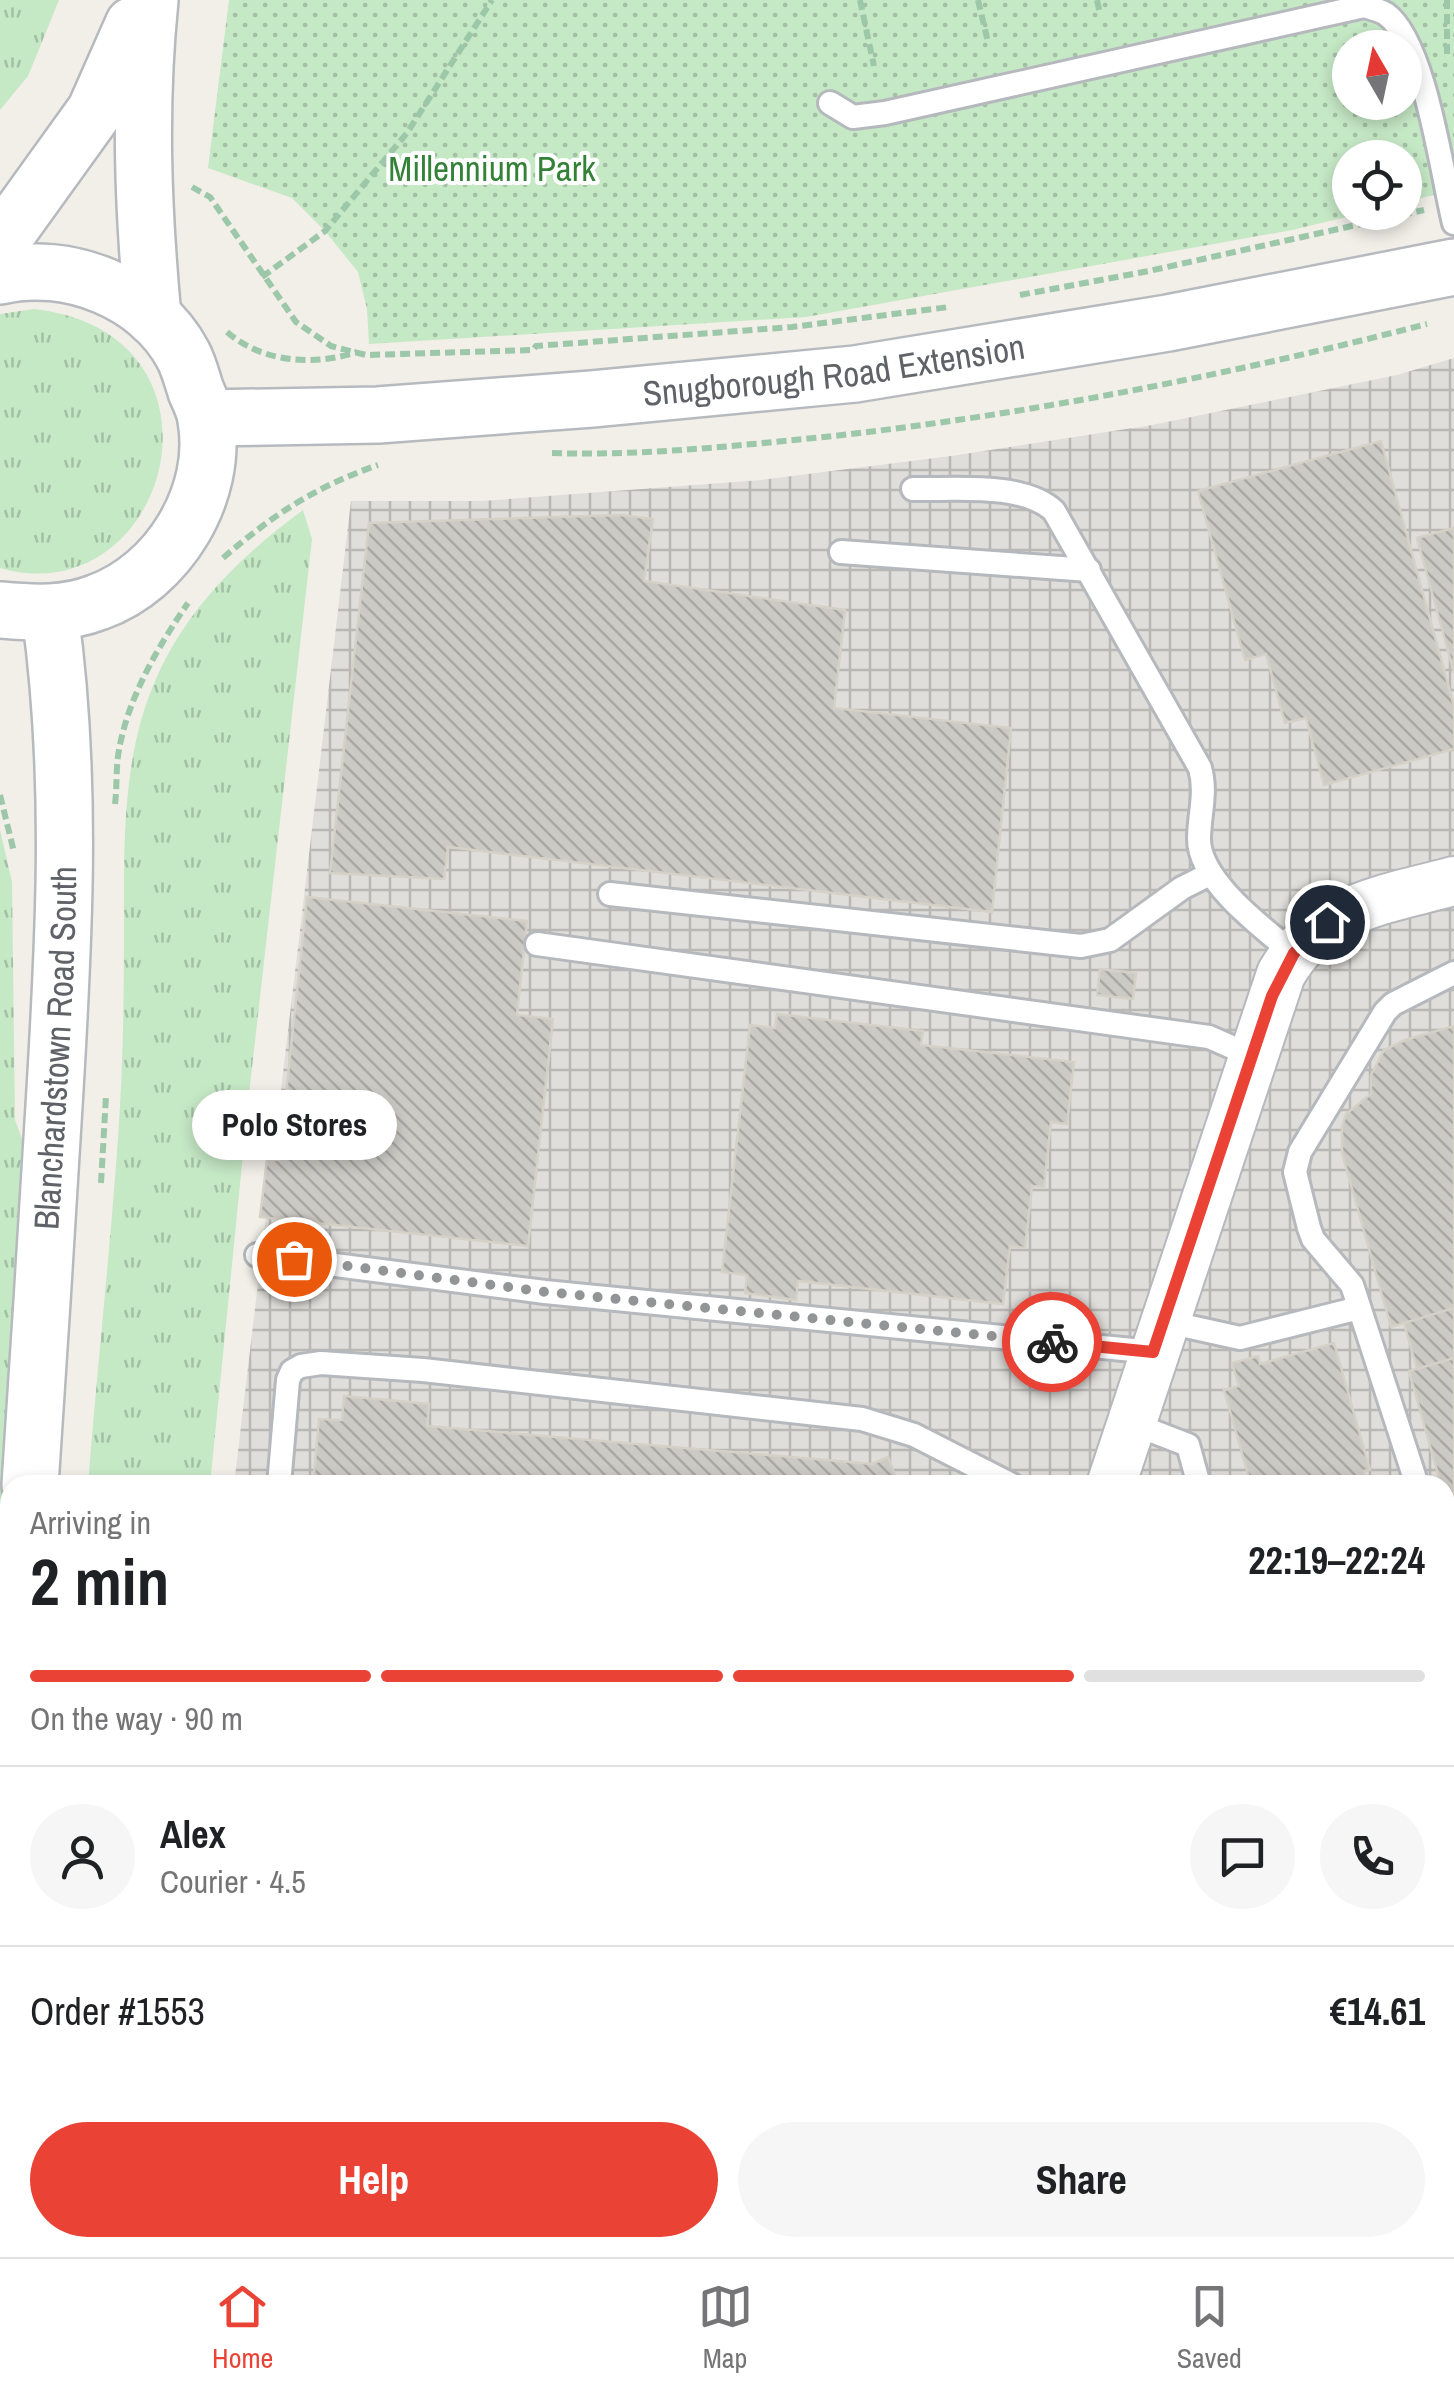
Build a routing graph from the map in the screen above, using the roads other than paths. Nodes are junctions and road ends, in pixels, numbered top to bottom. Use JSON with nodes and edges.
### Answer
{"nodes":[{"id":1,"x":147,"y":0,"type":"edge"},
{"id":2,"x":830,"y":103,"type":"dead end"},
{"id":3,"x":1452,"y":213,"type":"edge"},
{"id":4,"x":0,"y":243,"type":"edge"},
{"id":5,"x":1454,"y":266,"type":"edge"},
{"id":6,"x":0,"y":276,"type":"edge"},
{"id":7,"x":153,"y":317,"type":"junction"},
{"id":8,"x":206,"y":418,"type":"junction"},
{"id":9,"x":913,"y":489,"type":"dead end"},
{"id":10,"x":841,"y":552,"type":"dead end"},
{"id":11,"x":1089,"y":570,"type":"junction"},
{"id":12,"x":25,"y":612,"type":"edge"},
{"id":13,"x":1210,"y":874,"type":"junction"},
{"id":14,"x":1454,"y":881,"type":"edge"},
{"id":15,"x":610,"y":894,"type":"dead end"},
{"id":16,"x":537,"y":944,"type":"dead end"},
{"id":17,"x":1294,"y":953,"type":"junction"},
{"id":18,"x":1454,"y":973,"type":"edge"},
{"id":19,"x":1252,"y":1056,"type":"junction"},
{"id":20,"x":257,"y":1254,"type":"dead end"},
{"id":21,"x":1360,"y":1308,"type":"junction"},
{"id":22,"x":1158,"y":1337,"type":"junction"},
{"id":23,"x":1131,"y":1423,"type":"junction"},
{"id":24,"x":31,"y":1475,"type":"edge"},
{"id":25,"x":280,"y":1475,"type":"edge"},
{"id":26,"x":992,"y":1475,"type":"edge"},
{"id":27,"x":1115,"y":1475,"type":"edge"},
{"id":28,"x":1196,"y":1475,"type":"edge"},
{"id":29,"x":1413,"y":1475,"type":"edge"}],
"edges":[{"from":1,"to":4,"type":"main road"},
{"from":1,"to":7,"type":"main road"},
{"from":2,"to":3,"type":"lane"},
{"from":5,"to":8,"type":"main road","name":"Snugborough Road Extension"},
{"from":6,"to":7,"type":"main road"},
{"from":7,"to":8,"type":"main road"},
{"from":8,"to":12,"type":"main road"},
{"from":9,"to":11,"type":"lane"},
{"from":10,"to":11,"type":"lane"},
{"from":11,"to":13,"type":"lane"},
{"from":12,"to":24,"type":"main road","name":"Blanchardstown Road South"},
{"from":13,"to":15,"type":"lane"},
{"from":13,"to":17,"type":"lane"},
{"from":14,"to":17,"type":"street"},
{"from":16,"to":19,"type":"lane"},
{"from":17,"to":19,"type":"street"},
{"from":18,"to":21,"type":"lane"},
{"from":19,"to":22,"type":"street"},
{"from":20,"to":22,"type":"lane"},
{"from":21,"to":22,"type":"lane"},
{"from":21,"to":29,"type":"lane"},
{"from":22,"to":23,"type":"street"},
{"from":23,"to":27,"type":"street"},
{"from":23,"to":28,"type":"lane"},
{"from":25,"to":26,"type":"lane"}]}
